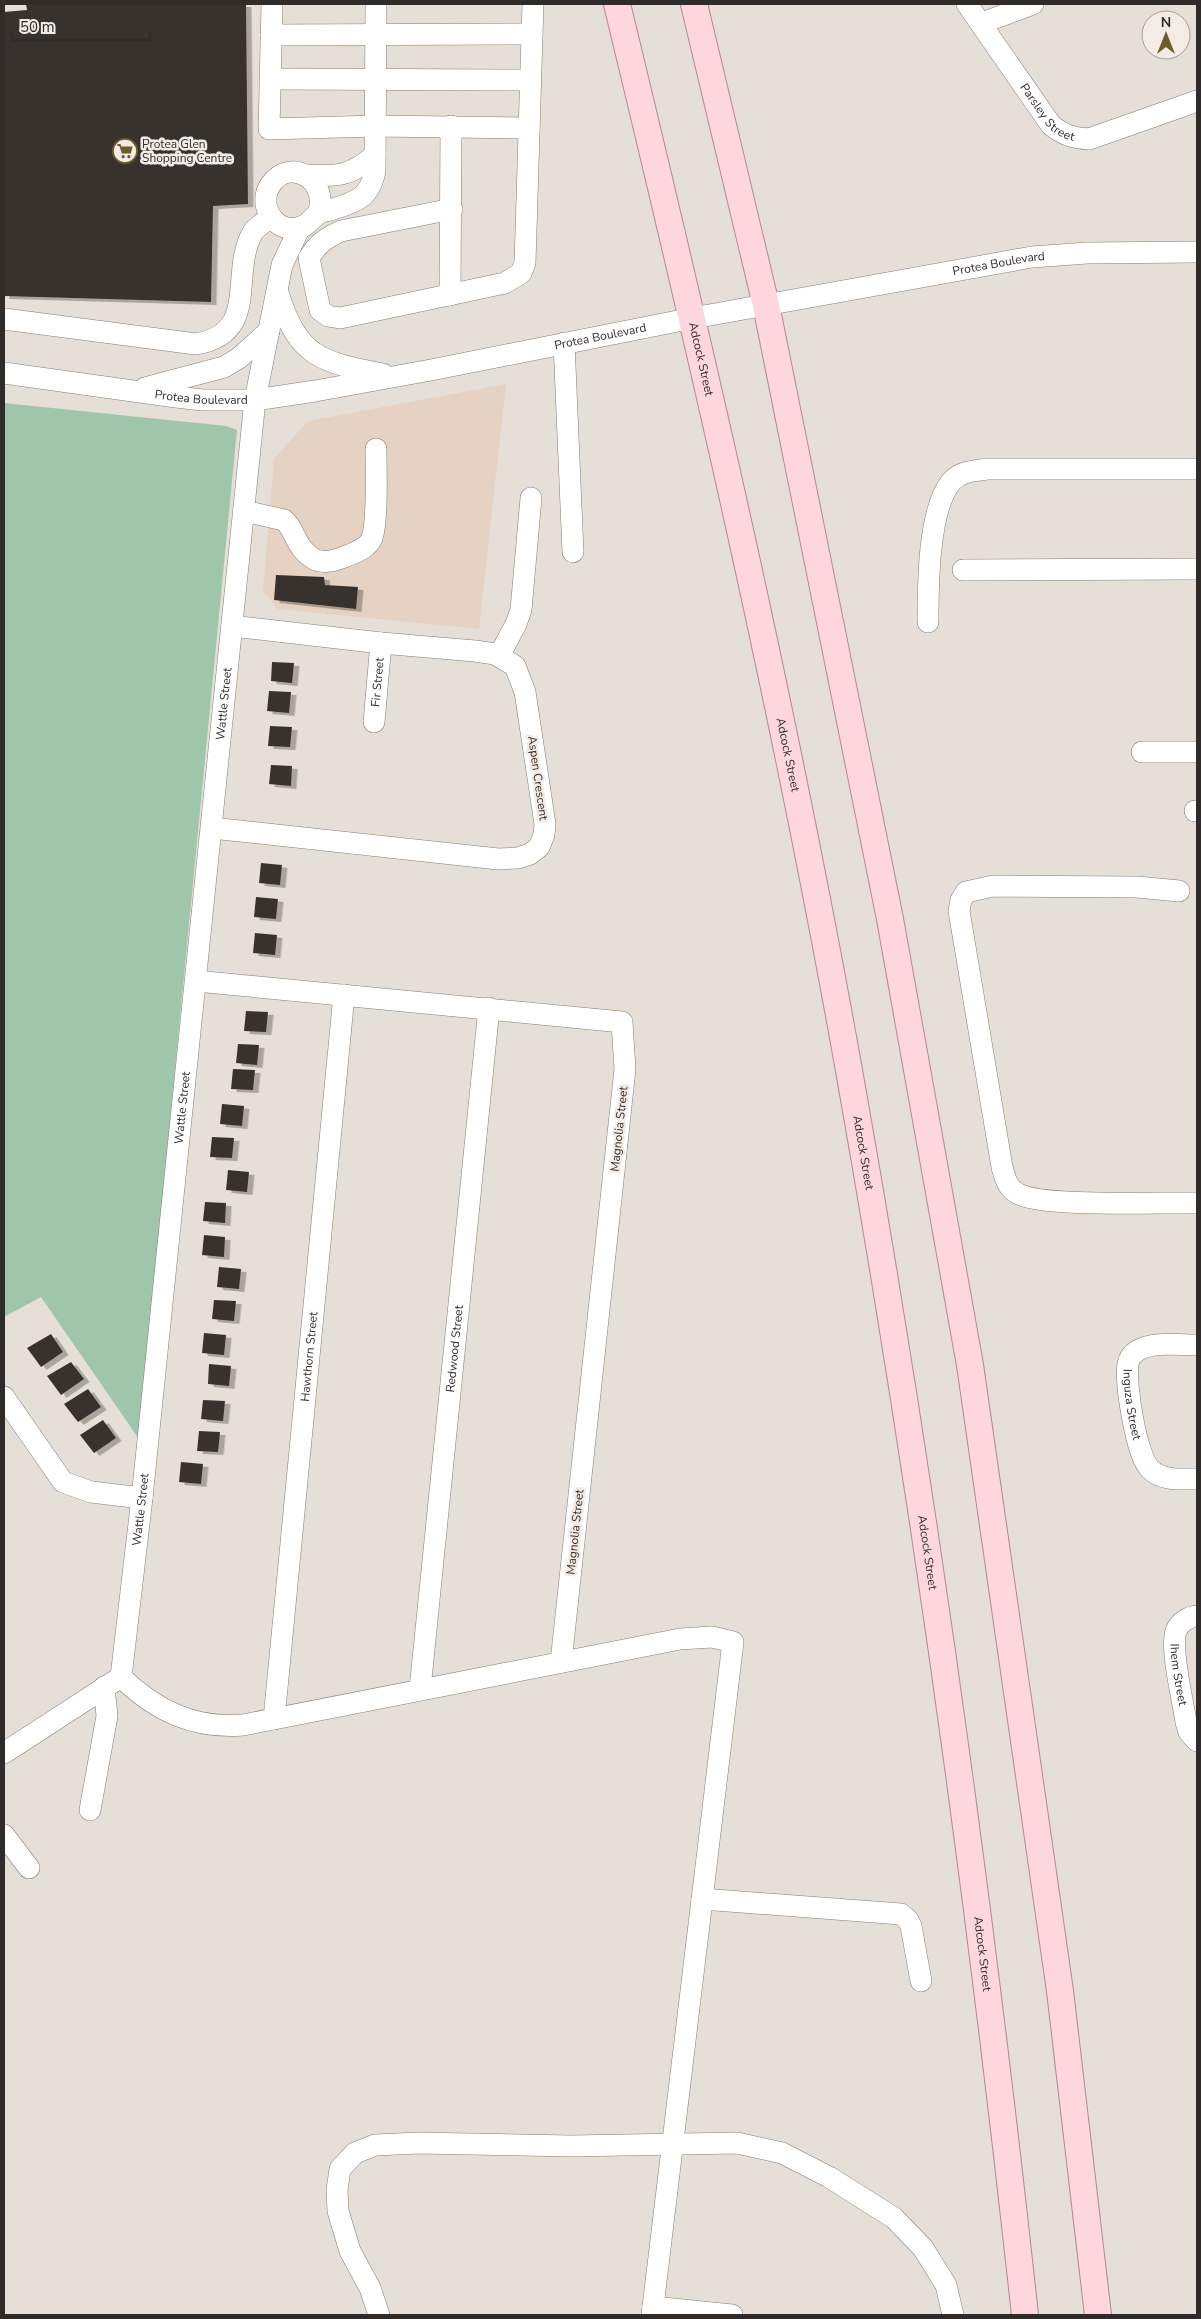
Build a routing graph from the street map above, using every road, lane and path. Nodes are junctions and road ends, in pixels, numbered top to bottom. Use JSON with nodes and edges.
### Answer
{"nodes":[{"id":1,"x":272,"y":4,"type":"edge"},
{"id":2,"x":376,"y":4,"type":"edge"},
{"id":3,"x":533,"y":4,"type":"edge"},
{"id":4,"x":617,"y":4,"type":"edge"},
{"id":5,"x":694,"y":4,"type":"edge"},
{"id":6,"x":967,"y":4,"type":"edge"},
{"id":7,"x":1034,"y":4,"type":"edge"},
{"id":8,"x":982,"y":23,"type":"junction"},
{"id":9,"x":376,"y":34,"type":"junction"},
{"id":10,"x":532,"y":34,"type":"junction"},
{"id":11,"x":271,"y":35,"type":"junction"},
{"id":12,"x":270,"y":80,"type":"junction"},
{"id":13,"x":376,"y":80,"type":"junction"},
{"id":14,"x":530,"y":80,"type":"junction"},
{"id":15,"x":1197,"y":101,"type":"edge"},
{"id":16,"x":376,"y":126,"type":"junction"},
{"id":17,"x":451,"y":126,"type":"junction"},
{"id":18,"x":529,"y":128,"type":"junction"},
{"id":19,"x":375,"y":155,"type":"junction"},
{"id":20,"x":305,"y":174,"type":"junction"},
{"id":21,"x":452,"y":209,"type":"junction"},
{"id":22,"x":318,"y":214,"type":"junction"},
{"id":23,"x":274,"y":221,"type":"junction"},
{"id":24,"x":300,"y":227,"type":"junction"},
{"id":25,"x":1197,"y":252,"type":"edge"},
{"id":26,"x":282,"y":265,"type":"junction"},
{"id":27,"x":277,"y":290,"type":"junction"},
{"id":28,"x":450,"y":295,"type":"junction"},
{"id":29,"x":766,"y":304,"type":"junction"},
{"id":30,"x":692,"y":318,"type":"junction"},
{"id":31,"x":4,"y":319,"type":"edge"},
{"id":32,"x":269,"y":331,"type":"junction"},
{"id":33,"x":564,"y":343,"type":"junction"},
{"id":34,"x":4,"y":373,"type":"edge"},
{"id":35,"x":395,"y":376,"type":"junction"},
{"id":36,"x":133,"y":391,"type":"junction"},
{"id":37,"x":255,"y":400,"type":"junction"},
{"id":38,"x":376,"y":449,"type":"dead end"},
{"id":39,"x":1197,"y":469,"type":"edge"},
{"id":40,"x":532,"y":498,"type":"dead end"},
{"id":41,"x":244,"y":511,"type":"junction"},
{"id":42,"x":573,"y":552,"type":"dead end"},
{"id":43,"x":1197,"y":569,"type":"edge"},
{"id":44,"x":963,"y":570,"type":"dead end"},
{"id":45,"x":928,"y":622,"type":"dead end"},
{"id":46,"x":232,"y":626,"type":"junction"},
{"id":47,"x":381,"y":643,"type":"junction"},
{"id":48,"x":499,"y":656,"type":"junction"},
{"id":49,"x":374,"y":722,"type":"dead end"},
{"id":50,"x":1142,"y":752,"type":"dead end"},
{"id":51,"x":1197,"y":752,"type":"edge"},
{"id":52,"x":212,"y":828,"type":"junction"},
{"id":53,"x":1179,"y":891,"type":"dead end"},
{"id":54,"x":196,"y":981,"type":"junction"},
{"id":55,"x":344,"y":995,"type":"junction"},
{"id":56,"x":489,"y":1008,"type":"junction"},
{"id":57,"x":1197,"y":1203,"type":"edge"},
{"id":58,"x":1197,"y":1345,"type":"edge"},
{"id":59,"x":4,"y":1396,"type":"edge"},
{"id":60,"x":1197,"y":1479,"type":"edge"},
{"id":61,"x":142,"y":1498,"type":"junction"},
{"id":62,"x":1197,"y":1616,"type":"edge"},
{"id":63,"x":561,"y":1662,"type":"junction"},
{"id":64,"x":112,"y":1682,"type":"junction"},
{"id":65,"x":420,"y":1689,"type":"junction"},
{"id":66,"x":274,"y":1718,"type":"junction"},
{"id":67,"x":1197,"y":1741,"type":"edge"},
{"id":68,"x":4,"y":1753,"type":"edge"},
{"id":69,"x":90,"y":1810,"type":"dead end"},
{"id":70,"x":4,"y":1835,"type":"edge"},
{"id":71,"x":29,"y":1868,"type":"dead end"},
{"id":72,"x":702,"y":1899,"type":"junction"},
{"id":73,"x":921,"y":1981,"type":"dead end"},
{"id":74,"x":672,"y":2145,"type":"junction"},
{"id":75,"x":653,"y":2311,"type":"edge"},
{"id":76,"x":379,"y":2315,"type":"edge"},
{"id":77,"x":732,"y":2315,"type":"edge"},
{"id":78,"x":953,"y":2315,"type":"edge"},
{"id":79,"x":1025,"y":2315,"type":"edge"},
{"id":80,"x":1098,"y":2315,"type":"edge"}],
"edges":[{"from":1,"to":11,"type":"street"},
{"from":2,"to":9,"type":"street"},
{"from":3,"to":10,"type":"street"},
{"from":4,"to":30,"type":"main road","name":"Adcock Street"},
{"from":5,"to":29,"type":"main road"},
{"from":6,"to":8,"type":"street","name":"Parsley Street"},
{"from":7,"to":8,"type":"street"},
{"from":8,"to":15,"type":"street","name":"Parsley Street"},
{"from":9,"to":10,"type":"street"},
{"from":9,"to":11,"type":"street"},
{"from":9,"to":13,"type":"street"},
{"from":10,"to":14,"type":"street"},
{"from":11,"to":12,"type":"street"},
{"from":12,"to":13,"type":"street"},
{"from":12,"to":16,"type":"street"},
{"from":13,"to":14,"type":"street"},
{"from":13,"to":16,"type":"street"},
{"from":14,"to":18,"type":"street"},
{"from":16,"to":17,"type":"street"},
{"from":16,"to":19,"type":"street"},
{"from":17,"to":18,"type":"street"},
{"from":17,"to":21,"type":"street"},
{"from":18,"to":28,"type":"street"},
{"from":19,"to":20,"type":"street"},
{"from":19,"to":22,"type":"street"},
{"from":20,"to":22,"type":"street"},
{"from":20,"to":23,"type":"street"},
{"from":21,"to":28,"type":"street"},
{"from":21,"to":28,"type":"street"},
{"from":22,"to":24,"type":"street"},
{"from":23,"to":24,"type":"street"},
{"from":23,"to":26,"type":"street"},
{"from":23,"to":31,"type":"street"},
{"from":24,"to":26,"type":"street"},
{"from":25,"to":29,"type":"street","name":"Protea Boulevard"},
{"from":26,"to":27,"type":"street","name":"Wattle Street"},
{"from":27,"to":32,"type":"street","name":"Wattle Street"},
{"from":27,"to":35,"type":"street"},
{"from":29,"to":30,"type":"street","name":"Protea Boulevard"},
{"from":29,"to":80,"type":"main road"},
{"from":30,"to":33,"type":"street","name":"Protea Boulevard"},
{"from":30,"to":79,"type":"main road","name":"Adcock Street"},
{"from":32,"to":36,"type":"street"},
{"from":32,"to":37,"type":"street","name":"Wattle Street"},
{"from":33,"to":35,"type":"street","name":"Protea Boulevard"},
{"from":33,"to":42,"type":"street"},
{"from":34,"to":36,"type":"street","name":"Protea Boulevard"},
{"from":35,"to":37,"type":"street","name":"Protea Boulevard"},
{"from":36,"to":37,"type":"street","name":"Protea Boulevard"},
{"from":37,"to":41,"type":"street","name":"Wattle Street"},
{"from":38,"to":41,"type":"street"},
{"from":39,"to":45,"type":"street"},
{"from":40,"to":48,"type":"street"},
{"from":41,"to":46,"type":"street","name":"Wattle Street"},
{"from":43,"to":44,"type":"street"},
{"from":46,"to":47,"type":"street","name":"Aspen Crescent"},
{"from":46,"to":52,"type":"street","name":"Wattle Street"},
{"from":47,"to":48,"type":"street","name":"Aspen Crescent"},
{"from":47,"to":49,"type":"street","name":"Fir Street"},
{"from":48,"to":52,"type":"street","name":"Aspen Crescent"},
{"from":50,"to":51,"type":"street"},
{"from":52,"to":54,"type":"street","name":"Wattle Street"},
{"from":53,"to":57,"type":"street"},
{"from":54,"to":55,"type":"street","name":"Magnolia Street"},
{"from":54,"to":61,"type":"street","name":"Wattle Street"},
{"from":55,"to":56,"type":"street","name":"Magnolia Street"},
{"from":55,"to":66,"type":"street","name":"Hawthorn Street"},
{"from":56,"to":63,"type":"street","name":"Magnolia Street"},
{"from":56,"to":65,"type":"street","name":"Redwood Street"},
{"from":58,"to":60,"type":"street","name":"Inguza Street"},
{"from":59,"to":61,"type":"street"},
{"from":61,"to":64,"type":"street","name":"Wattle Street"},
{"from":62,"to":67,"type":"street","name":"Ihem Street"},
{"from":63,"to":65,"type":"street"},
{"from":63,"to":72,"type":"street"},
{"from":64,"to":66,"type":"street"},
{"from":64,"to":68,"type":"street"},
{"from":64,"to":69,"type":"street","name":"Wattle Street"},
{"from":65,"to":66,"type":"street"},
{"from":70,"to":71,"type":"street"},
{"from":72,"to":73,"type":"street"},
{"from":72,"to":74,"type":"street"},
{"from":74,"to":75,"type":"street"},
{"from":74,"to":76,"type":"street"},
{"from":74,"to":78,"type":"street"},
{"from":75,"to":77,"type":"street"}]}
